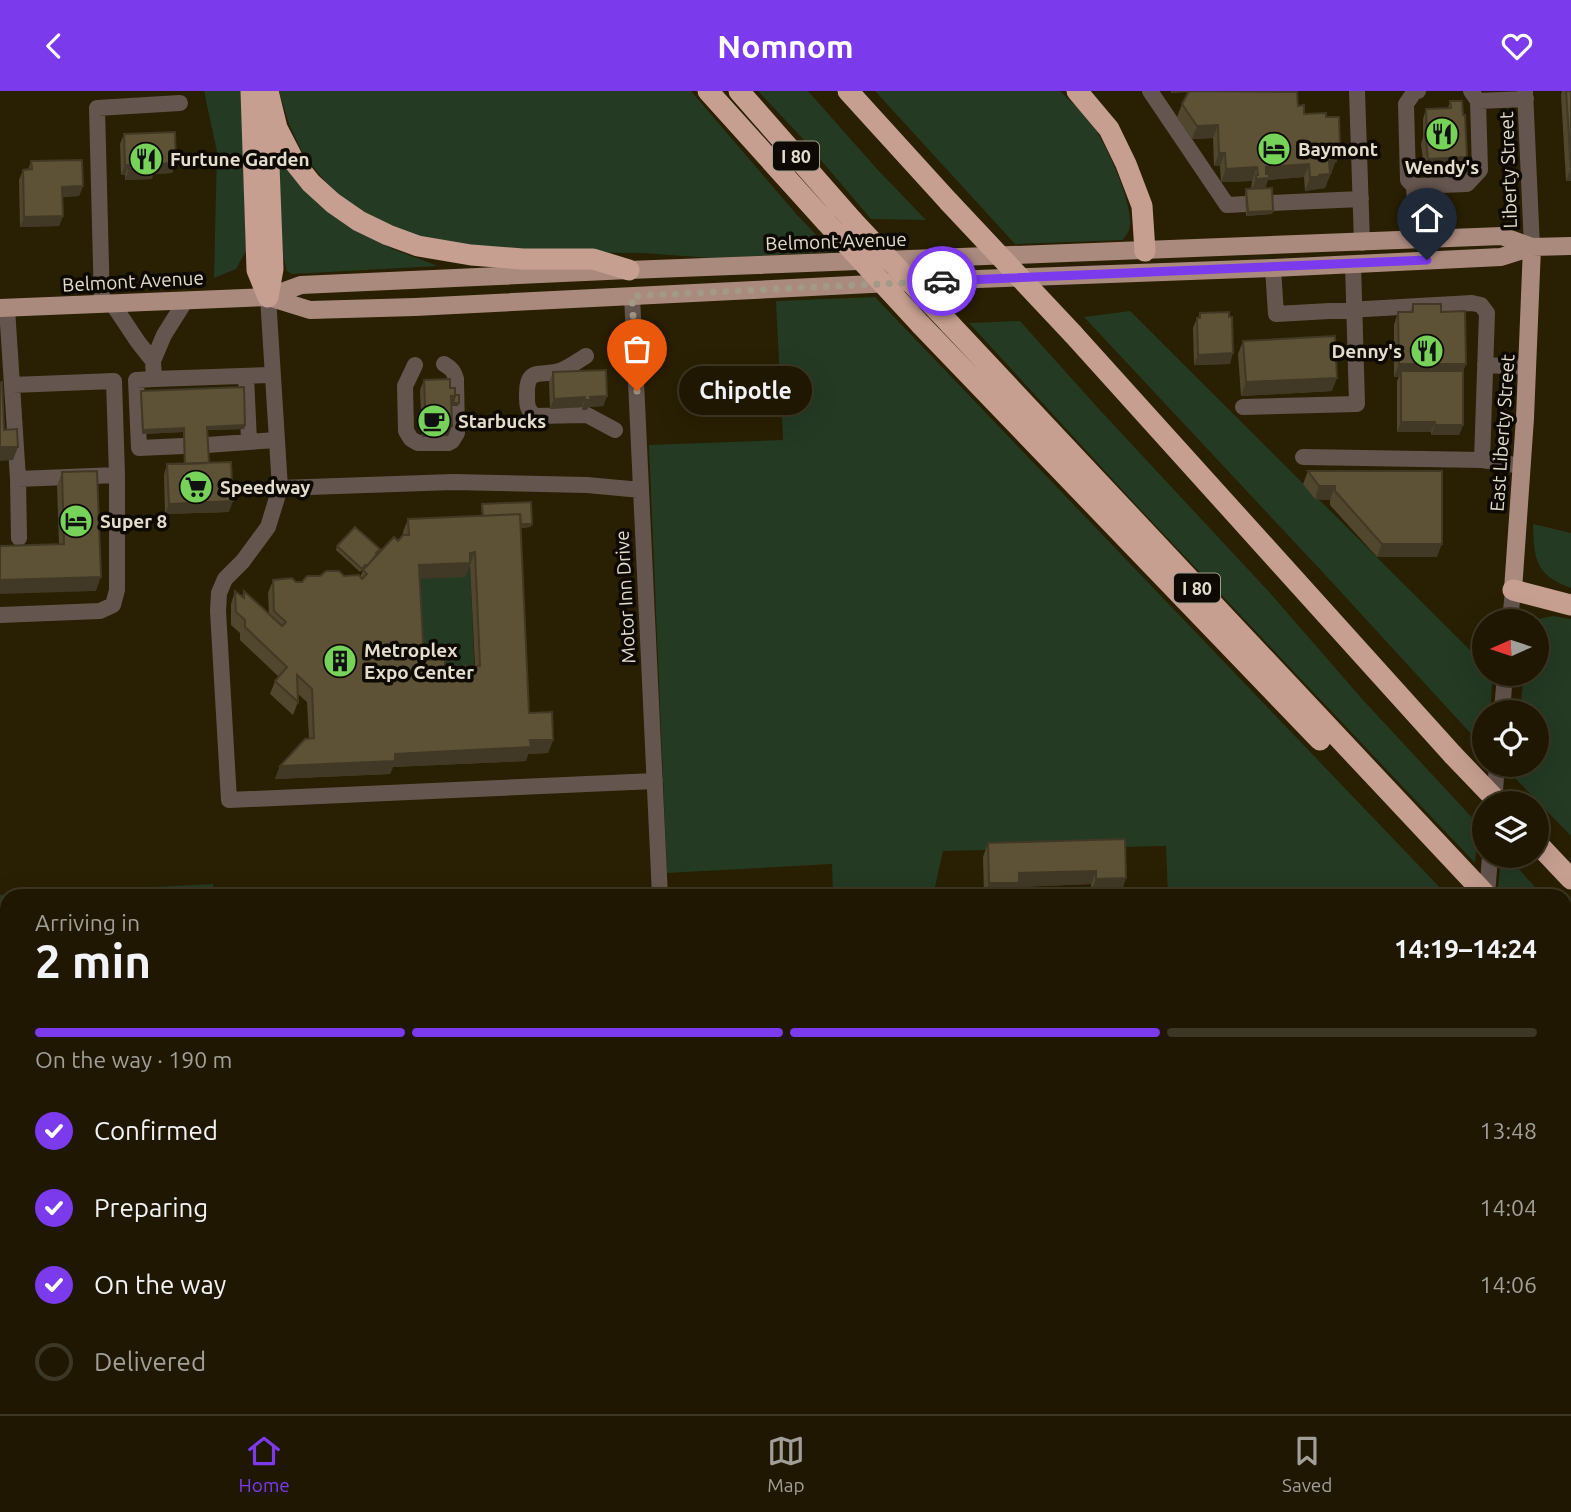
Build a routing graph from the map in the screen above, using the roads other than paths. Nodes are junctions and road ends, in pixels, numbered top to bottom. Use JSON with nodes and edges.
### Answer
{"nodes":[{"id":1,"x":251,"y":91,"type":"edge"},
{"id":2,"x":267,"y":91,"type":"edge"},
{"id":3,"x":708,"y":91,"type":"edge"},
{"id":4,"x":739,"y":91,"type":"edge"},
{"id":5,"x":848,"y":91,"type":"edge"},
{"id":6,"x":1077,"y":91,"type":"edge"},
{"id":7,"x":1150,"y":91,"type":"edge"},
{"id":8,"x":1357,"y":91,"type":"edge"},
{"id":9,"x":1418,"y":91,"type":"edge"},
{"id":10,"x":1526,"y":95,"type":"edge"},
{"id":11,"x":1474,"y":96,"type":"edge"},
{"id":12,"x":180,"y":103,"type":"dead end"},
{"id":13,"x":1414,"y":186,"type":"junction"},
{"id":14,"x":1361,"y":199,"type":"junction"},
{"id":15,"x":1271,"y":203,"type":"edge"},
{"id":16,"x":1246,"y":204,"type":"edge"},
{"id":17,"x":1418,"y":240,"type":"junction"},
{"id":18,"x":1362,"y":243,"type":"junction"},
{"id":19,"x":1571,"y":246,"type":"edge"},
{"id":20,"x":1532,"y":247,"type":"junction"},
{"id":21,"x":1145,"y":251,"type":"junction"},
{"id":22,"x":1353,"y":264,"type":"junction"},
{"id":23,"x":1273,"y":268,"type":"junction"},
{"id":24,"x":629,"y":270,"type":"junction"},
{"id":25,"x":1147,"y":273,"type":"junction"},
{"id":26,"x":632,"y":296,"type":"junction"},
{"id":27,"x":268,"y":297,"type":"junction"},
{"id":28,"x":186,"y":300,"type":"junction"},
{"id":29,"x":107,"y":304,"type":"junction"},
{"id":30,"x":4,"y":308,"type":"edge"},
{"id":31,"x":1355,"y":310,"type":"junction"},
{"id":32,"x":586,"y":356,"type":"dead end"},
{"id":33,"x":153,"y":361,"type":"junction"},
{"id":34,"x":444,"y":364,"type":"dead end"},
{"id":35,"x":415,"y":365,"type":"dead end"},
{"id":36,"x":1485,"y":365,"type":"junction"},
{"id":37,"x":1528,"y":367,"type":"junction"},
{"id":38,"x":8,"y":374,"type":"edge"},
{"id":39,"x":272,"y":375,"type":"junction"},
{"id":40,"x":247,"y":376,"type":"junction"},
{"id":41,"x":159,"y":384,"type":"junction"},
{"id":42,"x":1243,"y":407,"type":"dead end"},
{"id":43,"x":14,"y":422,"type":"junction"},
{"id":44,"x":615,"y":430,"type":"dead end"},
{"id":45,"x":215,"y":440,"type":"dead end"},
{"id":46,"x":276,"y":440,"type":"junction"},
{"id":47,"x":249,"y":441,"type":"junction"},
{"id":48,"x":5,"y":443,"type":"edge"},
{"id":49,"x":183,"y":446,"type":"edge"},
{"id":50,"x":1303,"y":457,"type":"dead end"},
{"id":51,"x":1482,"y":460,"type":"junction"},
{"id":52,"x":5,"y":461,"type":"edge"},
{"id":53,"x":1522,"y":466,"type":"junction"},
{"id":54,"x":117,"y":475,"type":"junction"},
{"id":55,"x":18,"y":482,"type":"junction"},
{"id":56,"x":280,"y":488,"type":"junction"},
{"id":57,"x":641,"y":490,"type":"junction"},
{"id":58,"x":19,"y":538,"type":"dead end"},
{"id":59,"x":1513,"y":590,"type":"junction"},
{"id":60,"x":1571,"y":605,"type":"edge"},
{"id":61,"x":1511,"y":609,"type":"edge"},
{"id":62,"x":0,"y":615,"type":"edge"},
{"id":63,"x":655,"y":781,"type":"junction"},
{"id":64,"x":1486,"y":791,"type":"edge"},
{"id":65,"x":1395,"y":799,"type":"junction"},
{"id":66,"x":1549,"y":856,"type":"edge"},
{"id":67,"x":1489,"y":868,"type":"edge"},
{"id":68,"x":1571,"y":879,"type":"edge"},
{"id":69,"x":660,"y":889,"type":"edge"},
{"id":70,"x":1480,"y":889,"type":"edge"},
{"id":71,"x":1488,"y":889,"type":"edge"}],
"edges":[{"from":1,"to":27,"type":"highway"},
{"from":2,"to":24,"type":"highway"},
{"from":2,"to":27,"type":"highway"},
{"from":3,"to":65,"type":"highway","bridge":true},
{"from":4,"to":65,"type":"highway","number":"I 80","bridge":true},
{"from":5,"to":64,"type":"highway","bridge":true},
{"from":6,"to":21,"type":"highway"},
{"from":7,"to":16,"type":"street"},
{"from":8,"to":14,"type":"street"},
{"from":9,"to":13,"type":"street"},
{"from":10,"to":11,"type":"street"},
{"from":10,"to":20,"type":"street","name":"Liberty Street"},
{"from":11,"to":13,"type":"street"},
{"from":12,"to":29,"type":"street"},
{"from":13,"to":17,"type":"street"},
{"from":14,"to":15,"type":"street"},
{"from":14,"to":18,"type":"street"},
{"from":17,"to":18,"type":"main road","name":"Belmont Avenue"},
{"from":17,"to":20,"type":"main road","name":"Belmont Avenue"},
{"from":18,"to":21,"type":"main road","name":"Belmont Avenue"},
{"from":19,"to":20,"type":"main road","name":"Belmont Avenue"},
{"from":20,"to":22,"type":"main road","name":"Belmont Avenue"},
{"from":20,"to":37,"type":"main road","name":"East Liberty Street"},
{"from":21,"to":24,"type":"main road","name":"Belmont Avenue"},
{"from":21,"to":25,"type":"main road"},
{"from":22,"to":23,"type":"main road","name":"Belmont Avenue"},
{"from":22,"to":31,"type":"street"},
{"from":23,"to":25,"type":"main road","name":"Belmont Avenue"},
{"from":23,"to":31,"type":"street"},
{"from":24,"to":27,"type":"main road","name":"Belmont Avenue"},
{"from":25,"to":26,"type":"main road","name":"Belmont Avenue"},
{"from":26,"to":27,"type":"main road","name":"Belmont Avenue"},
{"from":26,"to":57,"type":"street","name":"Motor Inn Drive"},
{"from":27,"to":28,"type":"main road","name":"Belmont Avenue"},
{"from":27,"to":39,"type":"street"},
{"from":28,"to":29,"type":"main road","name":"Belmont Avenue"},
{"from":28,"to":33,"type":"street"},
{"from":29,"to":30,"type":"main road","name":"Belmont Avenue"},
{"from":29,"to":33,"type":"street"},
{"from":30,"to":38,"type":"street"},
{"from":31,"to":36,"type":"street"},
{"from":31,"to":42,"type":"street"},
{"from":32,"to":44,"type":"street"},
{"from":33,"to":41,"type":"street"},
{"from":34,"to":35,"type":"street"},
{"from":36,"to":37,"type":"street"},
{"from":36,"to":51,"type":"street"},
{"from":37,"to":53,"type":"main road","name":"East Liberty Street"},
{"from":38,"to":43,"type":"street"},
{"from":38,"to":54,"type":"street"},
{"from":39,"to":40,"type":"street"},
{"from":39,"to":46,"type":"street"},
{"from":40,"to":41,"type":"street"},
{"from":40,"to":47,"type":"street"},
{"from":41,"to":49,"type":"street"},
{"from":43,"to":48,"type":"street"},
{"from":43,"to":55,"type":"street"},
{"from":45,"to":47,"type":"street"},
{"from":46,"to":47,"type":"street"},
{"from":46,"to":56,"type":"street"},
{"from":50,"to":51,"type":"street"},
{"from":51,"to":53,"type":"street"},
{"from":52,"to":55,"type":"street"},
{"from":53,"to":59,"type":"main road","name":"East Liberty Street"},
{"from":54,"to":55,"type":"street"},
{"from":54,"to":62,"type":"street"},
{"from":55,"to":58,"type":"street"},
{"from":56,"to":57,"type":"street"},
{"from":56,"to":63,"type":"street"},
{"from":57,"to":63,"type":"street","name":"Motor Inn Drive"},
{"from":59,"to":60,"type":"highway"},
{"from":59,"to":61,"type":"street","name":"East Liberty Street"},
{"from":63,"to":69,"type":"street","name":"Motor Inn Drive"},
{"from":65,"to":70,"type":"highway","number":"I 80"},
{"from":66,"to":68,"type":"highway"},
{"from":67,"to":71,"type":"street"}]}
